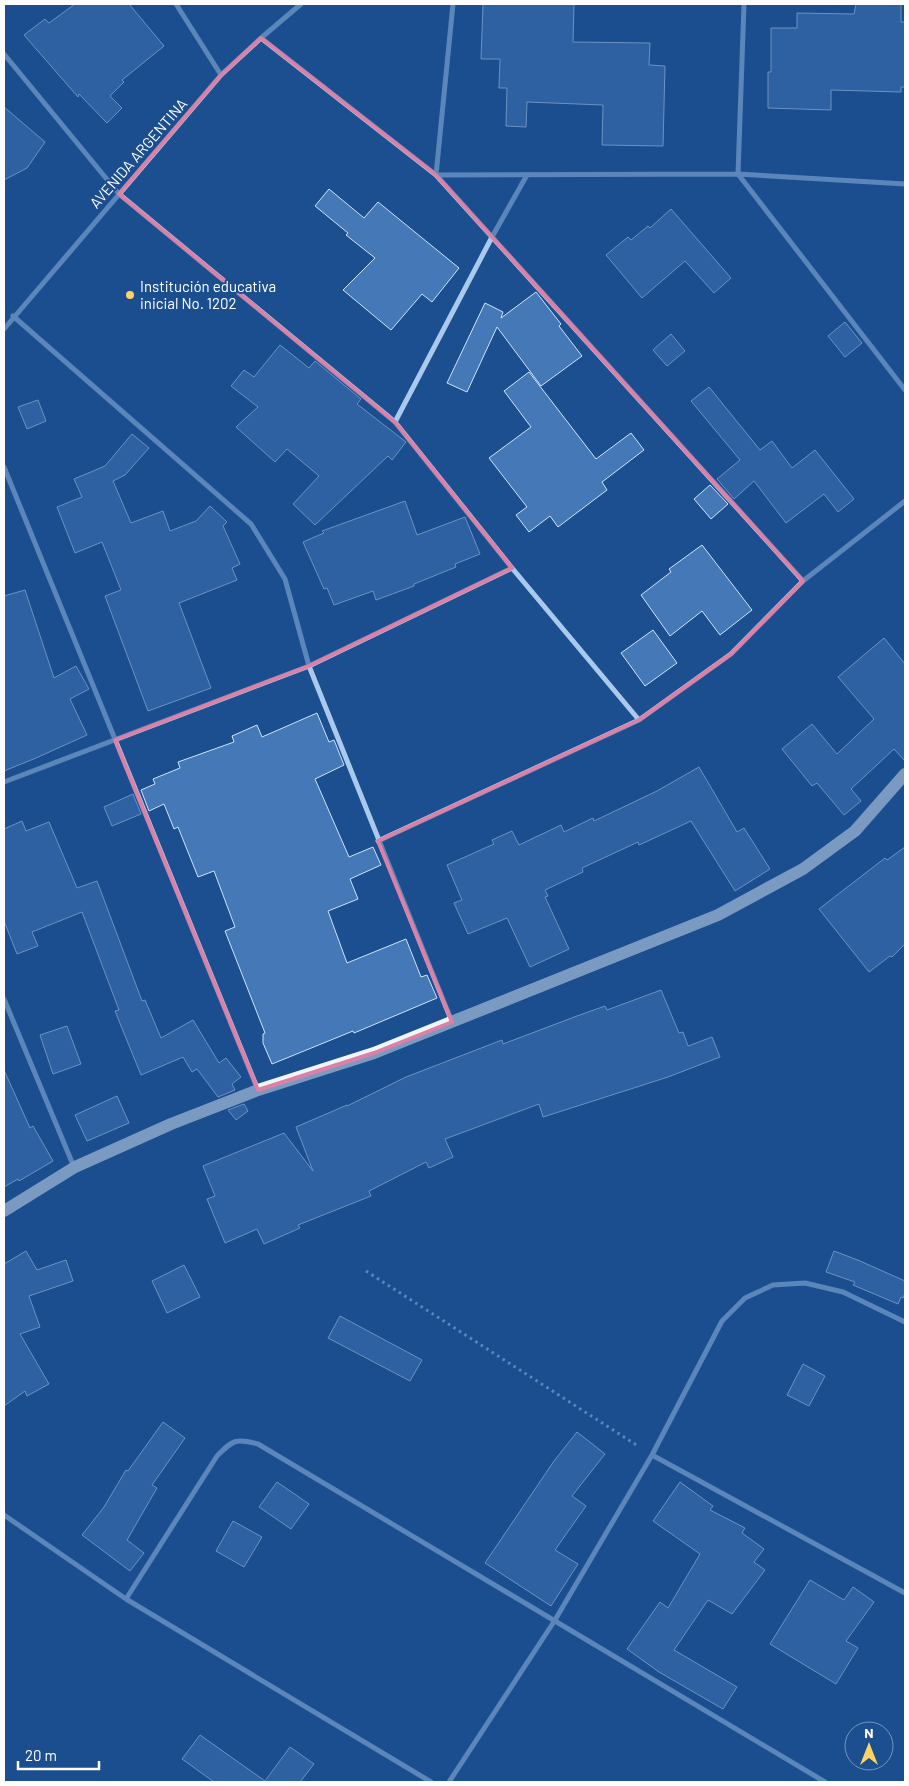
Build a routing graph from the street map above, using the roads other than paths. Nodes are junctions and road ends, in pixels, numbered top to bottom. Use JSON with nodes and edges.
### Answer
{"nodes":[{"id":1,"x":176,"y":4,"type":"edge"},
{"id":2,"x":301,"y":4,"type":"edge"},
{"id":3,"x":453,"y":4,"type":"edge"},
{"id":4,"x":744,"y":4,"type":"edge"},
{"id":5,"x":261,"y":38,"type":"junction"},
{"id":6,"x":4,"y":54,"type":"edge"},
{"id":7,"x":221,"y":75,"type":"junction"},
{"id":8,"x":738,"y":174,"type":"junction"},
{"id":9,"x":436,"y":175,"type":"junction"},
{"id":10,"x":527,"y":175,"type":"junction"},
{"id":11,"x":905,"y":184,"type":"edge"},
{"id":12,"x":119,"y":194,"type":"junction"},
{"id":13,"x":492,"y":237,"type":"junction"},
{"id":14,"x":13,"y":316,"type":"junction"},
{"id":15,"x":4,"y":328,"type":"edge"},
{"id":16,"x":905,"y":390,"type":"edge"},
{"id":17,"x":396,"y":422,"type":"junction"},
{"id":18,"x":4,"y":467,"type":"edge"},
{"id":19,"x":905,"y":501,"type":"edge"},
{"id":20,"x":512,"y":568,"type":"junction"},
{"id":21,"x":803,"y":581,"type":"junction"},
{"id":22,"x":309,"y":666,"type":"junction"},
{"id":23,"x":639,"y":720,"type":"junction"},
{"id":24,"x":115,"y":740,"type":"junction"},
{"id":25,"x":905,"y":775,"type":"edge"},
{"id":26,"x":4,"y":782,"type":"edge"},
{"id":27,"x":378,"y":841,"type":"junction"},
{"id":28,"x":4,"y":999,"type":"edge"},
{"id":29,"x":452,"y":1022,"type":"junction"},
{"id":30,"x":258,"y":1090,"type":"junction"},
{"id":31,"x":74,"y":1167,"type":"junction"},
{"id":32,"x":4,"y":1211,"type":"edge"},
{"id":33,"x":905,"y":1322,"type":"edge"},
{"id":34,"x":652,"y":1455,"type":"junction"},
{"id":35,"x":4,"y":1515,"type":"edge"},
{"id":36,"x":905,"y":1593,"type":"edge"},
{"id":37,"x":126,"y":1599,"type":"junction"},
{"id":38,"x":555,"y":1620,"type":"junction"},
{"id":39,"x":431,"y":1782,"type":"edge"},
{"id":40,"x":449,"y":1782,"type":"edge"},
{"id":41,"x":825,"y":1782,"type":"edge"}],
"edges":[{"from":1,"to":7,"type":"street"},
{"from":2,"to":5,"type":"street","name":"AVENIDA ARGENTINA"},
{"from":3,"to":9,"type":"street"},
{"from":4,"to":8,"type":"street"},
{"from":5,"to":7,"type":"street","name":"AVENIDA ARGENTINA"},
{"from":5,"to":9,"type":"street"},
{"from":6,"to":12,"type":"street"},
{"from":7,"to":12,"type":"street","name":"AVENIDA ARGENTINA"},
{"from":8,"to":10,"type":"street"},
{"from":8,"to":11,"type":"street"},
{"from":8,"to":16,"type":"street"},
{"from":9,"to":10,"type":"street"},
{"from":9,"to":13,"type":"street"},
{"from":10,"to":13,"type":"street"},
{"from":12,"to":14,"type":"street","name":"AVENIDA ARGENTINA"},
{"from":12,"to":17,"type":"street"},
{"from":13,"to":17,"type":"street"},
{"from":13,"to":21,"type":"street"},
{"from":14,"to":15,"type":"street","name":"AVENIDA ARGENTINA"},
{"from":14,"to":22,"type":"street"},
{"from":17,"to":20,"type":"street"},
{"from":18,"to":24,"type":"street"},
{"from":19,"to":21,"type":"street"},
{"from":20,"to":22,"type":"street"},
{"from":20,"to":23,"type":"street"},
{"from":21,"to":23,"type":"street"},
{"from":22,"to":24,"type":"street"},
{"from":22,"to":27,"type":"street"},
{"from":23,"to":27,"type":"street"},
{"from":24,"to":26,"type":"street"},
{"from":24,"to":30,"type":"street"},
{"from":25,"to":29,"type":"main road"},
{"from":27,"to":29,"type":"street"},
{"from":28,"to":31,"type":"street"},
{"from":29,"to":30,"type":"main road"},
{"from":30,"to":31,"type":"main road"},
{"from":31,"to":32,"type":"main road"},
{"from":33,"to":34,"type":"street"},
{"from":34,"to":36,"type":"street"},
{"from":34,"to":38,"type":"street"},
{"from":35,"to":37,"type":"street"},
{"from":37,"to":38,"type":"street"},
{"from":37,"to":39,"type":"street"},
{"from":38,"to":40,"type":"street"},
{"from":38,"to":41,"type":"street"}]}
